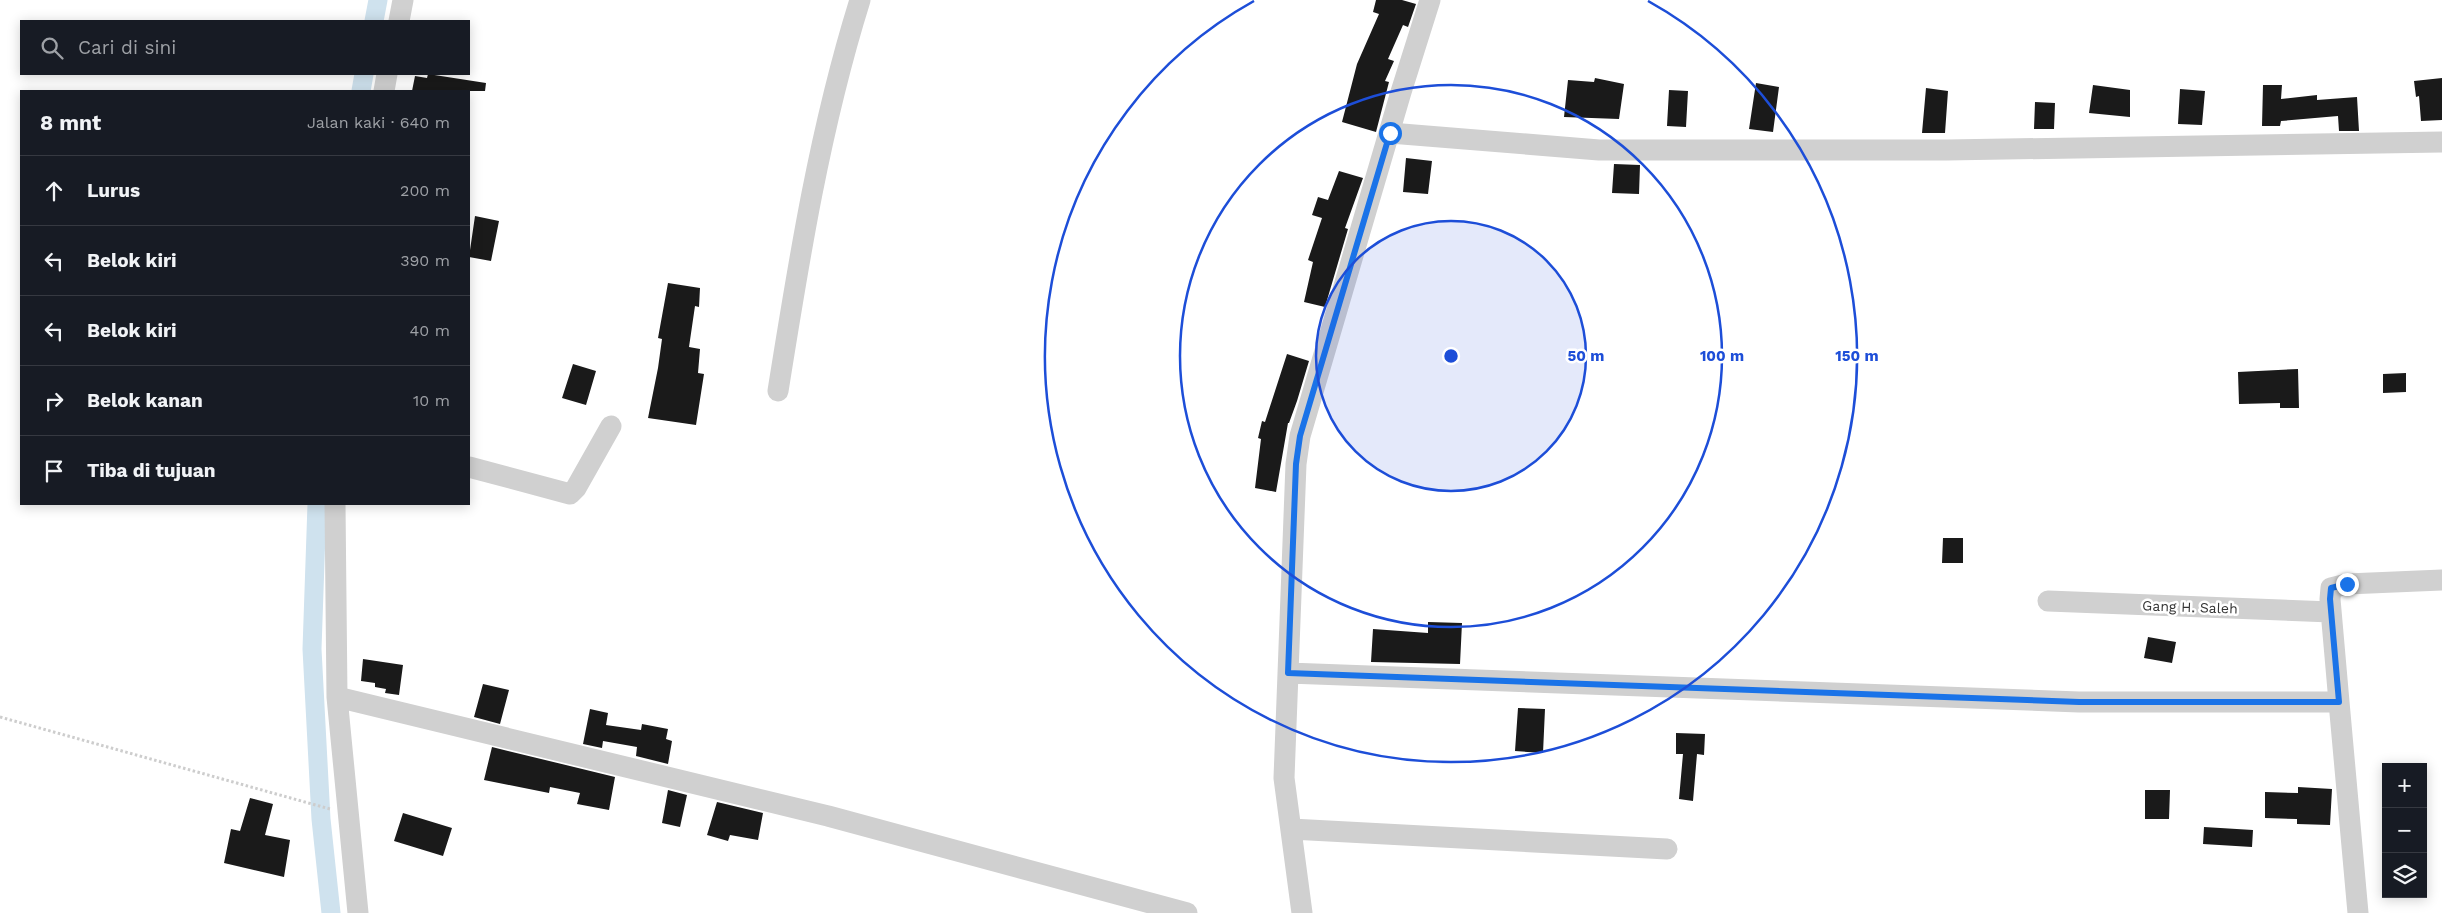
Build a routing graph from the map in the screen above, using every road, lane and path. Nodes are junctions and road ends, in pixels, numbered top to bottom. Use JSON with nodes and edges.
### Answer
{"nodes":[{"id":1,"x":404,"y":0,"type":"edge"},
{"id":2,"x":860,"y":0,"type":"edge"},
{"id":3,"x":1430,"y":0,"type":"edge"},
{"id":4,"x":399,"y":20,"type":"edge"},
{"id":5,"x":388,"y":75,"type":"edge"},
{"id":6,"x":384,"y":90,"type":"edge"},
{"id":7,"x":1390,"y":133,"type":"junction"},
{"id":8,"x":2442,"y":142,"type":"edge"},
{"id":9,"x":778,"y":391,"type":"dead end"},
{"id":10,"x":611,"y":426,"type":"dead end"},
{"id":11,"x":470,"y":467,"type":"edge"},
{"id":12,"x":335,"y":505,"type":"edge"},
{"id":13,"x":2442,"y":580,"type":"edge"},
{"id":14,"x":2048,"y":601,"type":"dead end"},
{"id":15,"x":2331,"y":612,"type":"junction"},
{"id":16,"x":1288,"y":673,"type":"junction"},
{"id":17,"x":337,"y":697,"type":"junction"},
{"id":18,"x":2339,"y":702,"type":"junction"},
{"id":19,"x":0,"y":717,"type":"edge"},
{"id":20,"x":334,"y":810,"type":"dead end"},
{"id":21,"x":1292,"y":829,"type":"junction"},
{"id":22,"x":1667,"y":849,"type":"dead end"},
{"id":23,"x":358,"y":913,"type":"edge"},
{"id":24,"x":1187,"y":913,"type":"edge"},
{"id":25,"x":1302,"y":913,"type":"edge"},
{"id":26,"x":2358,"y":913,"type":"edge"}],
"edges":[{"from":1,"to":4,"type":"street"},
{"from":2,"to":9,"type":"street"},
{"from":3,"to":7,"type":"street"},
{"from":5,"to":6,"type":"street"},
{"from":7,"to":8,"type":"street"},
{"from":7,"to":16,"type":"street"},
{"from":10,"to":11,"type":"street"},
{"from":12,"to":17,"type":"street"},
{"from":13,"to":15,"type":"street"},
{"from":14,"to":15,"type":"street","name":"Gang H. Saleh"},
{"from":15,"to":18,"type":"street"},
{"from":16,"to":18,"type":"street"},
{"from":16,"to":21,"type":"street"},
{"from":17,"to":23,"type":"street"},
{"from":17,"to":24,"type":"street"},
{"from":18,"to":26,"type":"street"},
{"from":19,"to":20,"type":"path"},
{"from":21,"to":22,"type":"street"},
{"from":21,"to":25,"type":"street"}]}
